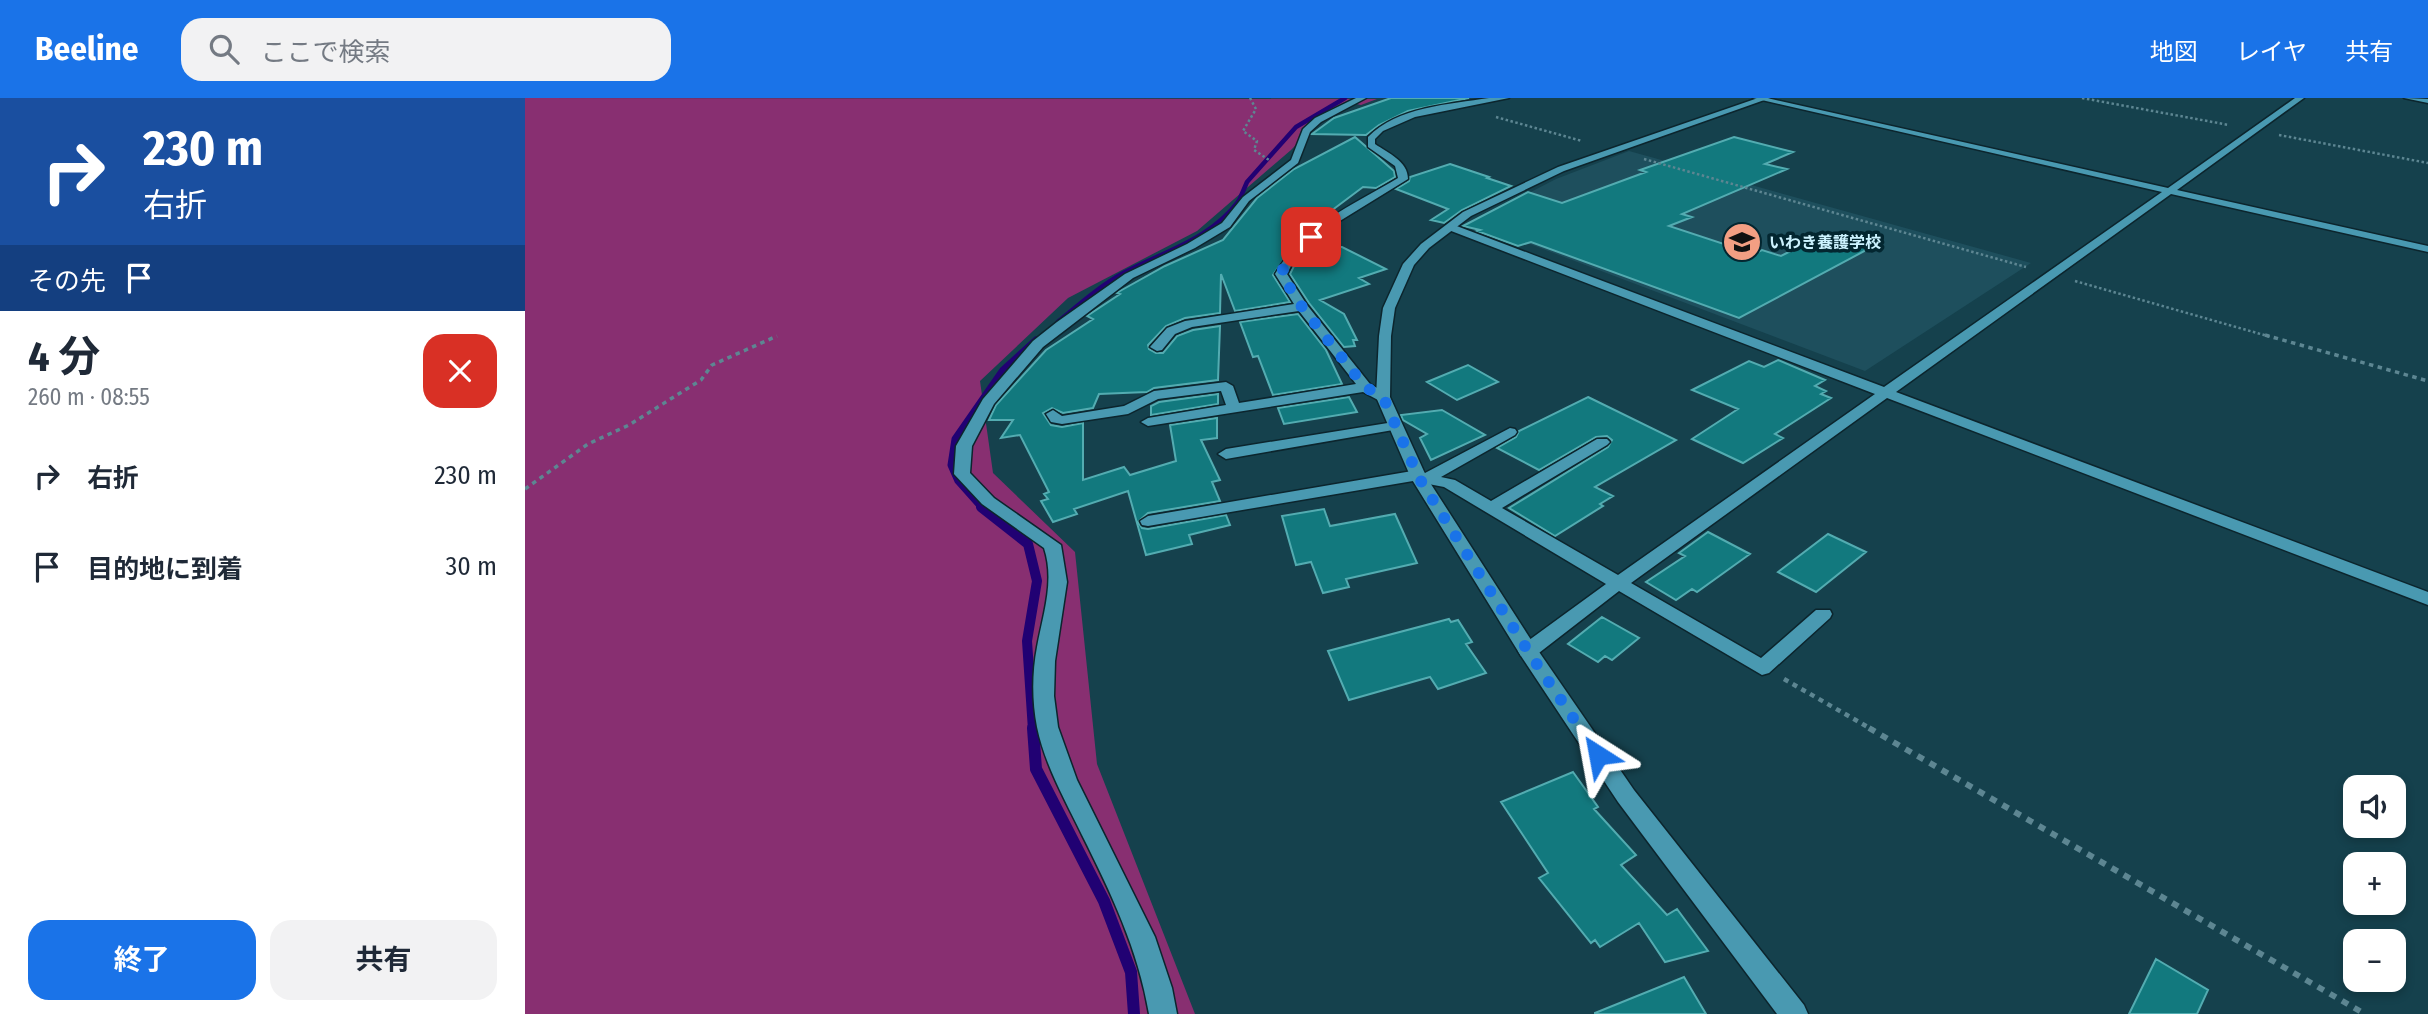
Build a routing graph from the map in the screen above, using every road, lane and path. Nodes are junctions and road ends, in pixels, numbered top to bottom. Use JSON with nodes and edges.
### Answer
{"nodes":[{"id":1,"x":1250,"y":98,"type":"edge"},
{"id":2,"x":1362,"y":98,"type":"edge"},
{"id":3,"x":1447,"y":98,"type":"edge"},
{"id":4,"x":1505,"y":98,"type":"edge"},
{"id":5,"x":1762,"y":98,"type":"edge"},
{"id":6,"x":2300,"y":98,"type":"edge"},
{"id":7,"x":2408,"y":98,"type":"edge"},
{"id":8,"x":2428,"y":101,"type":"edge"},
{"id":9,"x":1461,"y":106,"type":"junction"},
{"id":10,"x":1406,"y":109,"type":"dead end"},
{"id":11,"x":1431,"y":112,"type":"junction"},
{"id":12,"x":1615,"y":151,"type":"junction"},
{"id":13,"x":1286,"y":167,"type":"junction"},
{"id":14,"x":2169,"y":191,"type":"junction"},
{"id":15,"x":1450,"y":227,"type":"junction"},
{"id":16,"x":2428,"y":249,"type":"edge"},
{"id":17,"x":2052,"y":275,"type":"junction"},
{"id":18,"x":1302,"y":307,"type":"junction"},
{"id":19,"x":777,"y":337,"type":"dead end"},
{"id":20,"x":1157,"y":347,"type":"dead end"},
{"id":21,"x":2428,"y":381,"type":"edge"},
{"id":22,"x":1365,"y":387,"type":"junction"},
{"id":23,"x":1884,"y":394,"type":"junction"},
{"id":24,"x":1383,"y":397,"type":"junction"},
{"id":25,"x":1234,"y":408,"type":"junction"},
{"id":26,"x":1053,"y":414,"type":"dead end"},
{"id":27,"x":1149,"y":422,"type":"dead end"},
{"id":28,"x":1394,"y":426,"type":"junction"},
{"id":29,"x":1510,"y":432,"type":"dead end"},
{"id":30,"x":1602,"y":442,"type":"dead end"},
{"id":31,"x":1226,"y":454,"type":"dead end"},
{"id":32,"x":1421,"y":477,"type":"junction"},
{"id":33,"x":525,"y":489,"type":"edge"},
{"id":34,"x":1490,"y":508,"type":"junction"},
{"id":35,"x":1148,"y":521,"type":"dead end"},
{"id":36,"x":1617,"y":584,"type":"junction"},
{"id":37,"x":2428,"y":599,"type":"edge"},
{"id":38,"x":1823,"y":614,"type":"dead end"},
{"id":39,"x":1528,"y":651,"type":"junction"},
{"id":40,"x":1762,"y":668,"type":"junction"},
{"id":41,"x":1163,"y":1014,"type":"edge"},
{"id":42,"x":1794,"y":1014,"type":"edge"},
{"id":43,"x":2365,"y":1014,"type":"edge"}],
"edges":[{"from":1,"to":13,"type":"path"},
{"from":2,"to":13,"type":"street"},
{"from":3,"to":9,"type":"street"},
{"from":4,"to":9,"type":"street"},
{"from":5,"to":12,"type":"street"},
{"from":5,"to":14,"type":"street"},
{"from":6,"to":14,"type":"street"},
{"from":7,"to":8,"type":"street"},
{"from":9,"to":11,"type":"street"},
{"from":9,"to":12,"type":"path"},
{"from":10,"to":11,"type":"street"},
{"from":11,"to":18,"type":"street"},
{"from":12,"to":15,"type":"street"},
{"from":12,"to":17,"type":"path"},
{"from":13,"to":41,"type":"street"},
{"from":14,"to":16,"type":"street"},
{"from":14,"to":17,"type":"street"},
{"from":15,"to":23,"type":"street"},
{"from":15,"to":24,"type":"street"},
{"from":17,"to":21,"type":"path"},
{"from":17,"to":23,"type":"street"},
{"from":18,"to":20,"type":"street"},
{"from":18,"to":22,"type":"street"},
{"from":19,"to":33,"type":"path"},
{"from":22,"to":24,"type":"street"},
{"from":22,"to":25,"type":"street"},
{"from":23,"to":36,"type":"street"},
{"from":23,"to":37,"type":"street"},
{"from":24,"to":28,"type":"street"},
{"from":25,"to":26,"type":"street"},
{"from":25,"to":27,"type":"street"},
{"from":28,"to":31,"type":"street"},
{"from":28,"to":32,"type":"street"},
{"from":29,"to":32,"type":"street"},
{"from":30,"to":34,"type":"street"},
{"from":32,"to":34,"type":"street"},
{"from":32,"to":35,"type":"street"},
{"from":32,"to":39,"type":"street"},
{"from":34,"to":36,"type":"street"},
{"from":36,"to":39,"type":"street"},
{"from":36,"to":40,"type":"street"},
{"from":38,"to":40,"type":"street"},
{"from":39,"to":42,"type":"street"},
{"from":40,"to":43,"type":"path"}]}
